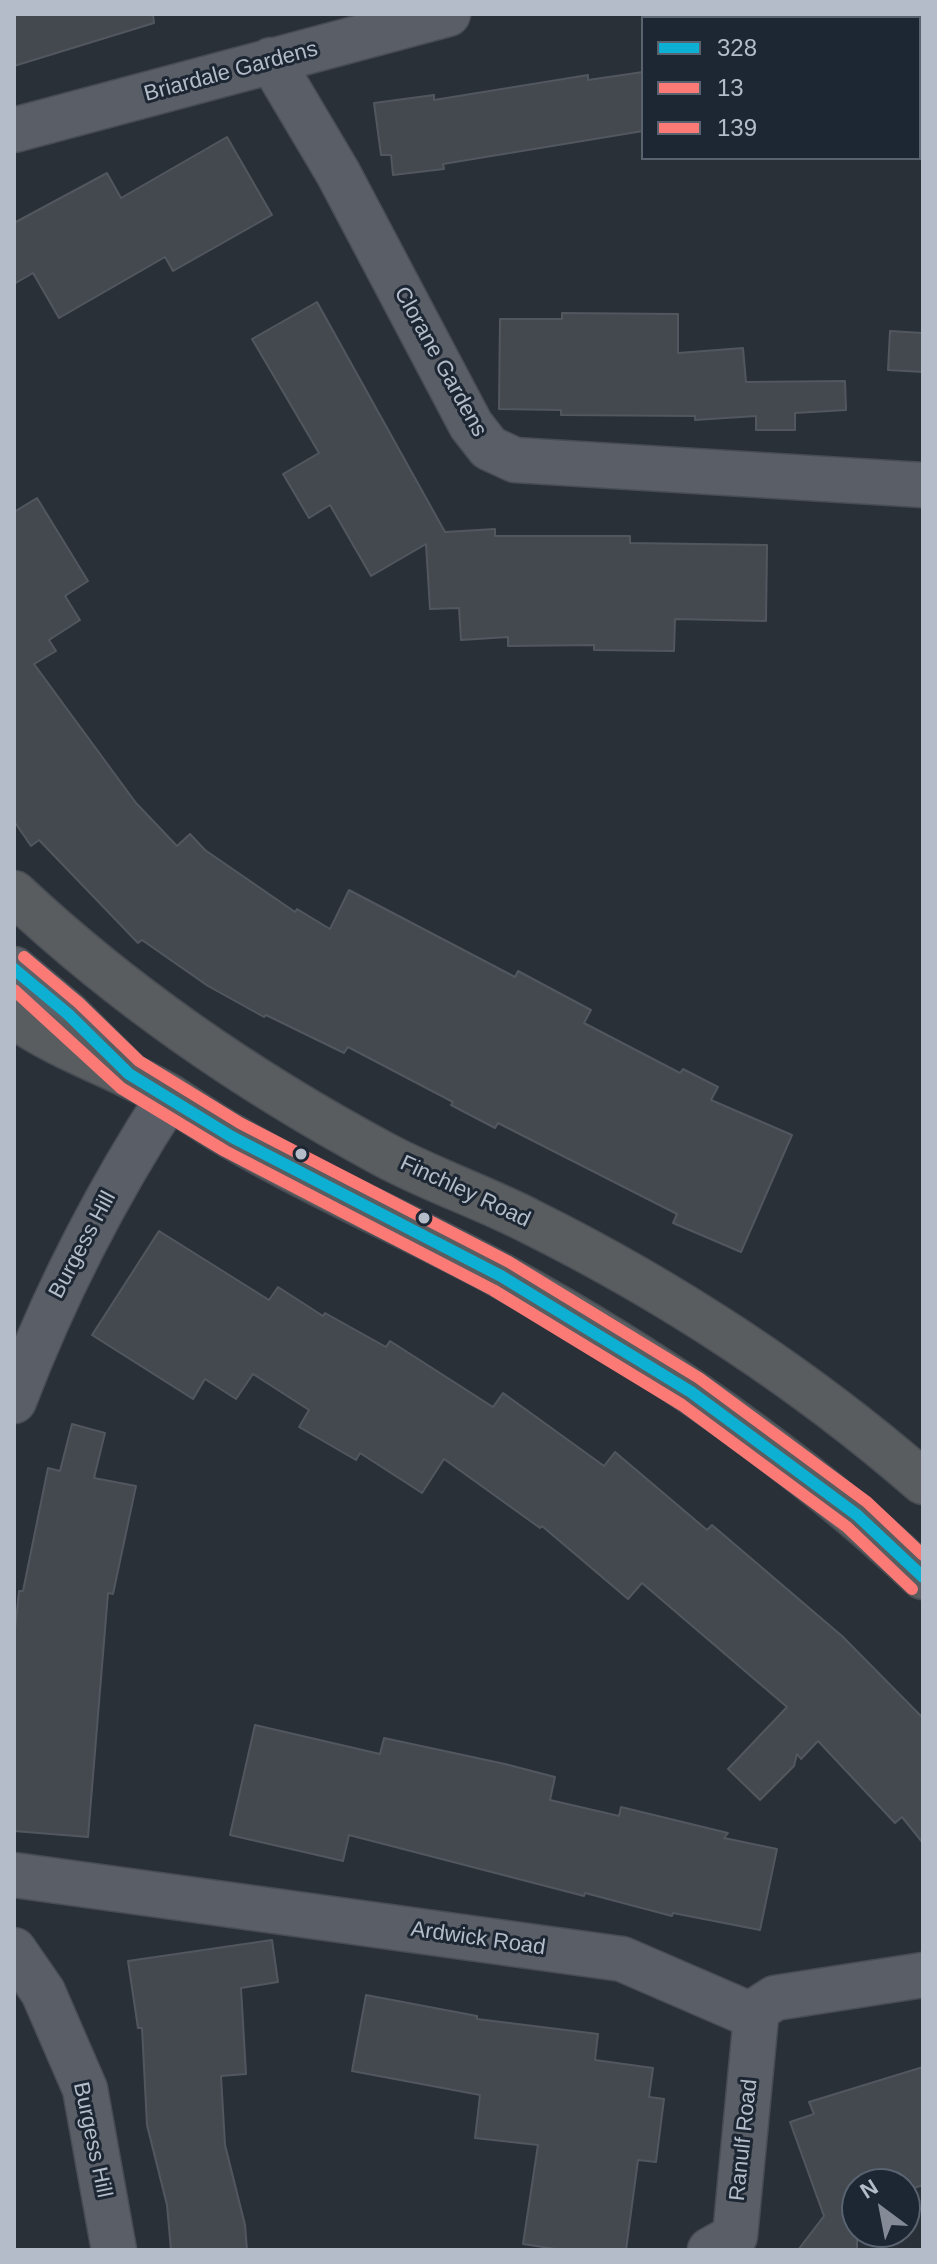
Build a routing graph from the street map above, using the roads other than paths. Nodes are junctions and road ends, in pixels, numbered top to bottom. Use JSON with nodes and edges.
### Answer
{"nodes":[{"id":1,"x":448,"y":14,"type":"edge"},
{"id":2,"x":271,"y":60,"type":"junction"},
{"id":3,"x":14,"y":130,"type":"edge"},
{"id":4,"x":923,"y":485,"type":"edge"},
{"id":5,"x":14,"y":893,"type":"edge"},
{"id":6,"x":14,"y":969,"type":"edge"},
{"id":7,"x":14,"y":1016,"type":"edge"},
{"id":8,"x":129,"y":1074,"type":"junction"},
{"id":9,"x":169,"y":1097,"type":"junction"},
{"id":10,"x":14,"y":1401,"type":"edge"},
{"id":11,"x":923,"y":1482,"type":"edge"},
{"id":12,"x":923,"y":1577,"type":"edge"},
{"id":13,"x":14,"y":1875,"type":"edge"},
{"id":14,"x":14,"y":1950,"type":"edge"},
{"id":15,"x":923,"y":1975,"type":"edge"},
{"id":16,"x":756,"y":2017,"type":"junction"},
{"id":17,"x":114,"y":2250,"type":"edge"},
{"id":18,"x":710,"y":2250,"type":"edge"}],
"edges":[{"from":1,"to":2,"type":"street","name":"Briardale Gardens"},
{"from":2,"to":3,"type":"street","name":"Briardale Gardens"},
{"from":2,"to":4,"type":"street","name":"Clorane Gardens"},
{"from":5,"to":11,"type":"highway","name":"Finchley Road"},
{"from":6,"to":8,"type":"main road"},
{"from":7,"to":8,"type":"highway"},
{"from":8,"to":9,"type":"highway"},
{"from":9,"to":10,"type":"street","name":"Burgess Hill"},
{"from":9,"to":12,"type":"highway"},
{"from":13,"to":16,"type":"street","name":"Ardwick Road"},
{"from":14,"to":17,"type":"street","name":"Burgess Hill"},
{"from":15,"to":16,"type":"street"},
{"from":16,"to":18,"type":"street","name":"Ranulf Road"}]}
